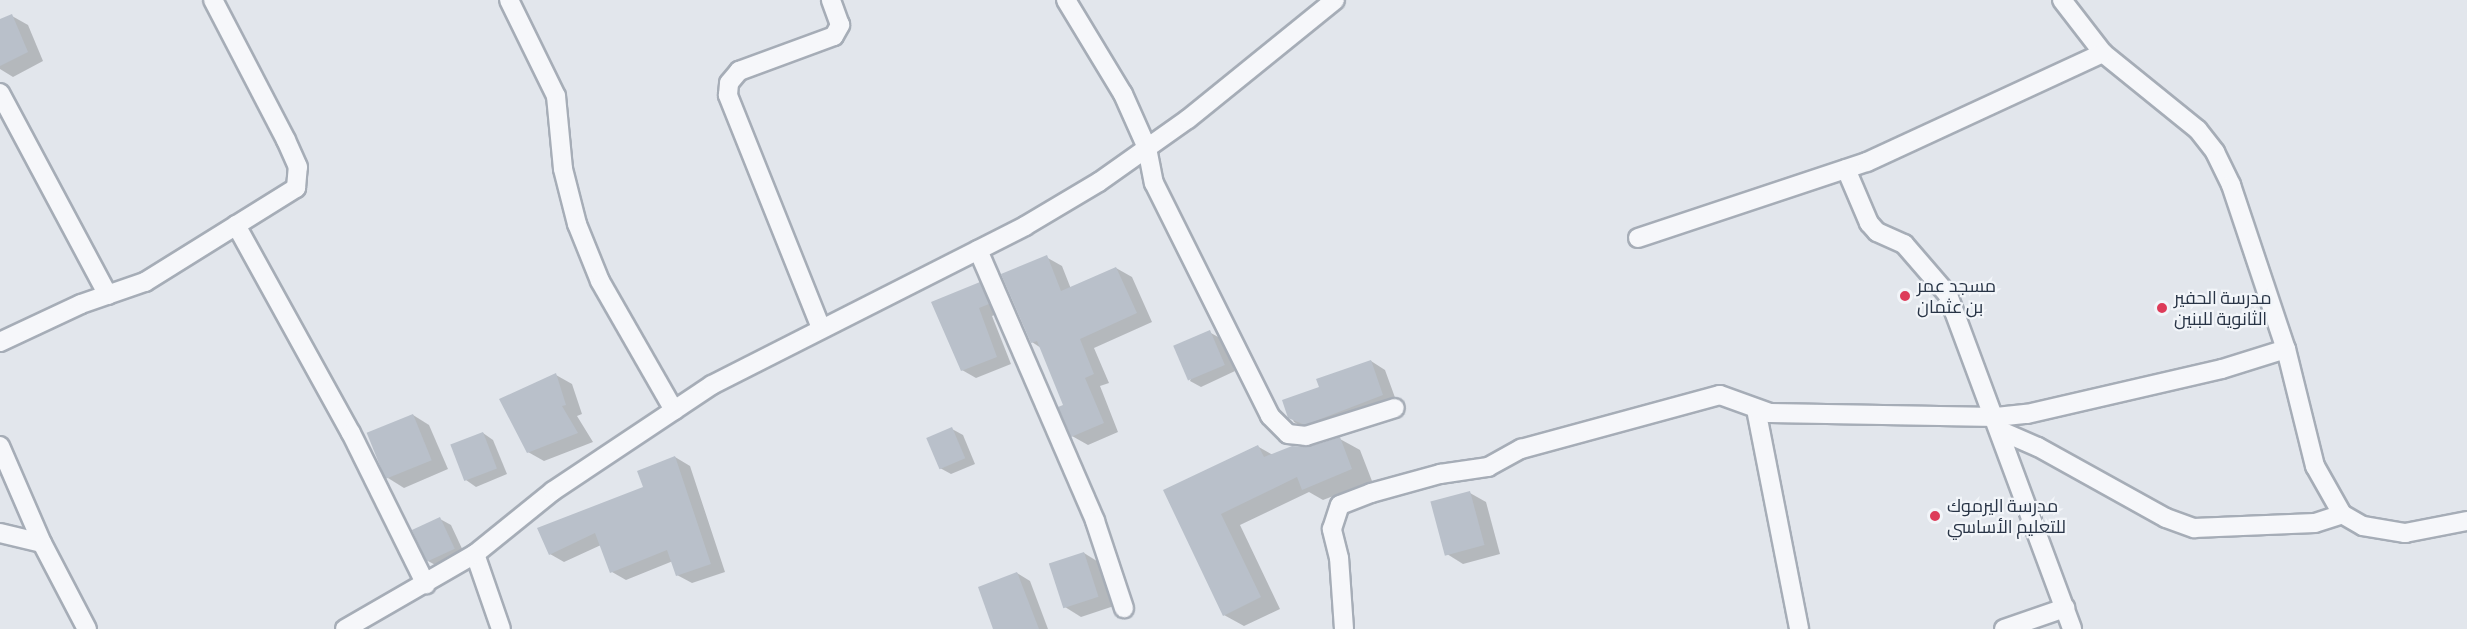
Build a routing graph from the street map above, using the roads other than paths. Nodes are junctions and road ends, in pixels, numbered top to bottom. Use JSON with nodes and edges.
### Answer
{"nodes":[{"id":1,"x":213,"y":0,"type":"edge"},
{"id":2,"x":509,"y":0,"type":"edge"},
{"id":3,"x":831,"y":0,"type":"edge"},
{"id":4,"x":1066,"y":0,"type":"edge"},
{"id":5,"x":1335,"y":0,"type":"edge"},
{"id":6,"x":2062,"y":0,"type":"edge"},
{"id":7,"x":2103,"y":53,"type":"junction"},
{"id":8,"x":0,"y":93,"type":"edge"},
{"id":9,"x":1147,"y":148,"type":"junction"},
{"id":10,"x":1846,"y":169,"type":"junction"},
{"id":11,"x":236,"y":225,"type":"junction"},
{"id":12,"x":1638,"y":238,"type":"dead end"},
{"id":13,"x":978,"y":250,"type":"junction"},
{"id":14,"x":108,"y":296,"type":"junction"},
{"id":15,"x":821,"y":328,"type":"junction"},
{"id":16,"x":0,"y":342,"type":"edge"},
{"id":17,"x":2286,"y":349,"type":"junction"},
{"id":18,"x":1395,"y":408,"type":"dead end"},
{"id":19,"x":1756,"y":409,"type":"junction"},
{"id":20,"x":674,"y":410,"type":"junction"},
{"id":21,"x":1998,"y":424,"type":"junction"},
{"id":22,"x":0,"y":446,"type":"edge"},
{"id":23,"x":2342,"y":514,"type":"junction"},
{"id":24,"x":2467,"y":521,"type":"edge"},
{"id":25,"x":0,"y":533,"type":"edge"},
{"id":26,"x":42,"y":543,"type":"junction"},
{"id":27,"x":474,"y":554,"type":"junction"},
{"id":28,"x":426,"y":585,"type":"junction"},
{"id":29,"x":1124,"y":608,"type":"dead end"},
{"id":30,"x":2065,"y":608,"type":"junction"},
{"id":31,"x":87,"y":629,"type":"edge"},
{"id":32,"x":345,"y":629,"type":"edge"},
{"id":33,"x":501,"y":629,"type":"edge"},
{"id":34,"x":1344,"y":629,"type":"edge"},
{"id":35,"x":1798,"y":629,"type":"edge"},
{"id":36,"x":2004,"y":629,"type":"edge"},
{"id":37,"x":2072,"y":629,"type":"edge"}],
"edges":[{"from":1,"to":11,"type":"street"},
{"from":2,"to":20,"type":"street"},
{"from":3,"to":15,"type":"street"},
{"from":4,"to":9,"type":"street"},
{"from":5,"to":9,"type":"street"},
{"from":6,"to":7,"type":"street"},
{"from":7,"to":10,"type":"street"},
{"from":7,"to":17,"type":"street"},
{"from":8,"to":14,"type":"street"},
{"from":9,"to":13,"type":"street"},
{"from":9,"to":18,"type":"street"},
{"from":10,"to":12,"type":"street"},
{"from":10,"to":21,"type":"street"},
{"from":11,"to":14,"type":"street"},
{"from":11,"to":28,"type":"street"},
{"from":13,"to":15,"type":"street"},
{"from":13,"to":29,"type":"street"},
{"from":14,"to":16,"type":"street"},
{"from":15,"to":20,"type":"street"},
{"from":17,"to":21,"type":"street"},
{"from":17,"to":23,"type":"street"},
{"from":19,"to":21,"type":"street"},
{"from":19,"to":34,"type":"street"},
{"from":19,"to":35,"type":"street"},
{"from":20,"to":27,"type":"street"},
{"from":21,"to":23,"type":"street"},
{"from":21,"to":30,"type":"street"},
{"from":22,"to":26,"type":"street"},
{"from":23,"to":24,"type":"street"},
{"from":25,"to":26,"type":"street"},
{"from":26,"to":31,"type":"street"},
{"from":27,"to":28,"type":"street"},
{"from":27,"to":33,"type":"street"},
{"from":28,"to":32,"type":"street"},
{"from":30,"to":36,"type":"street"},
{"from":30,"to":37,"type":"street"}]}
